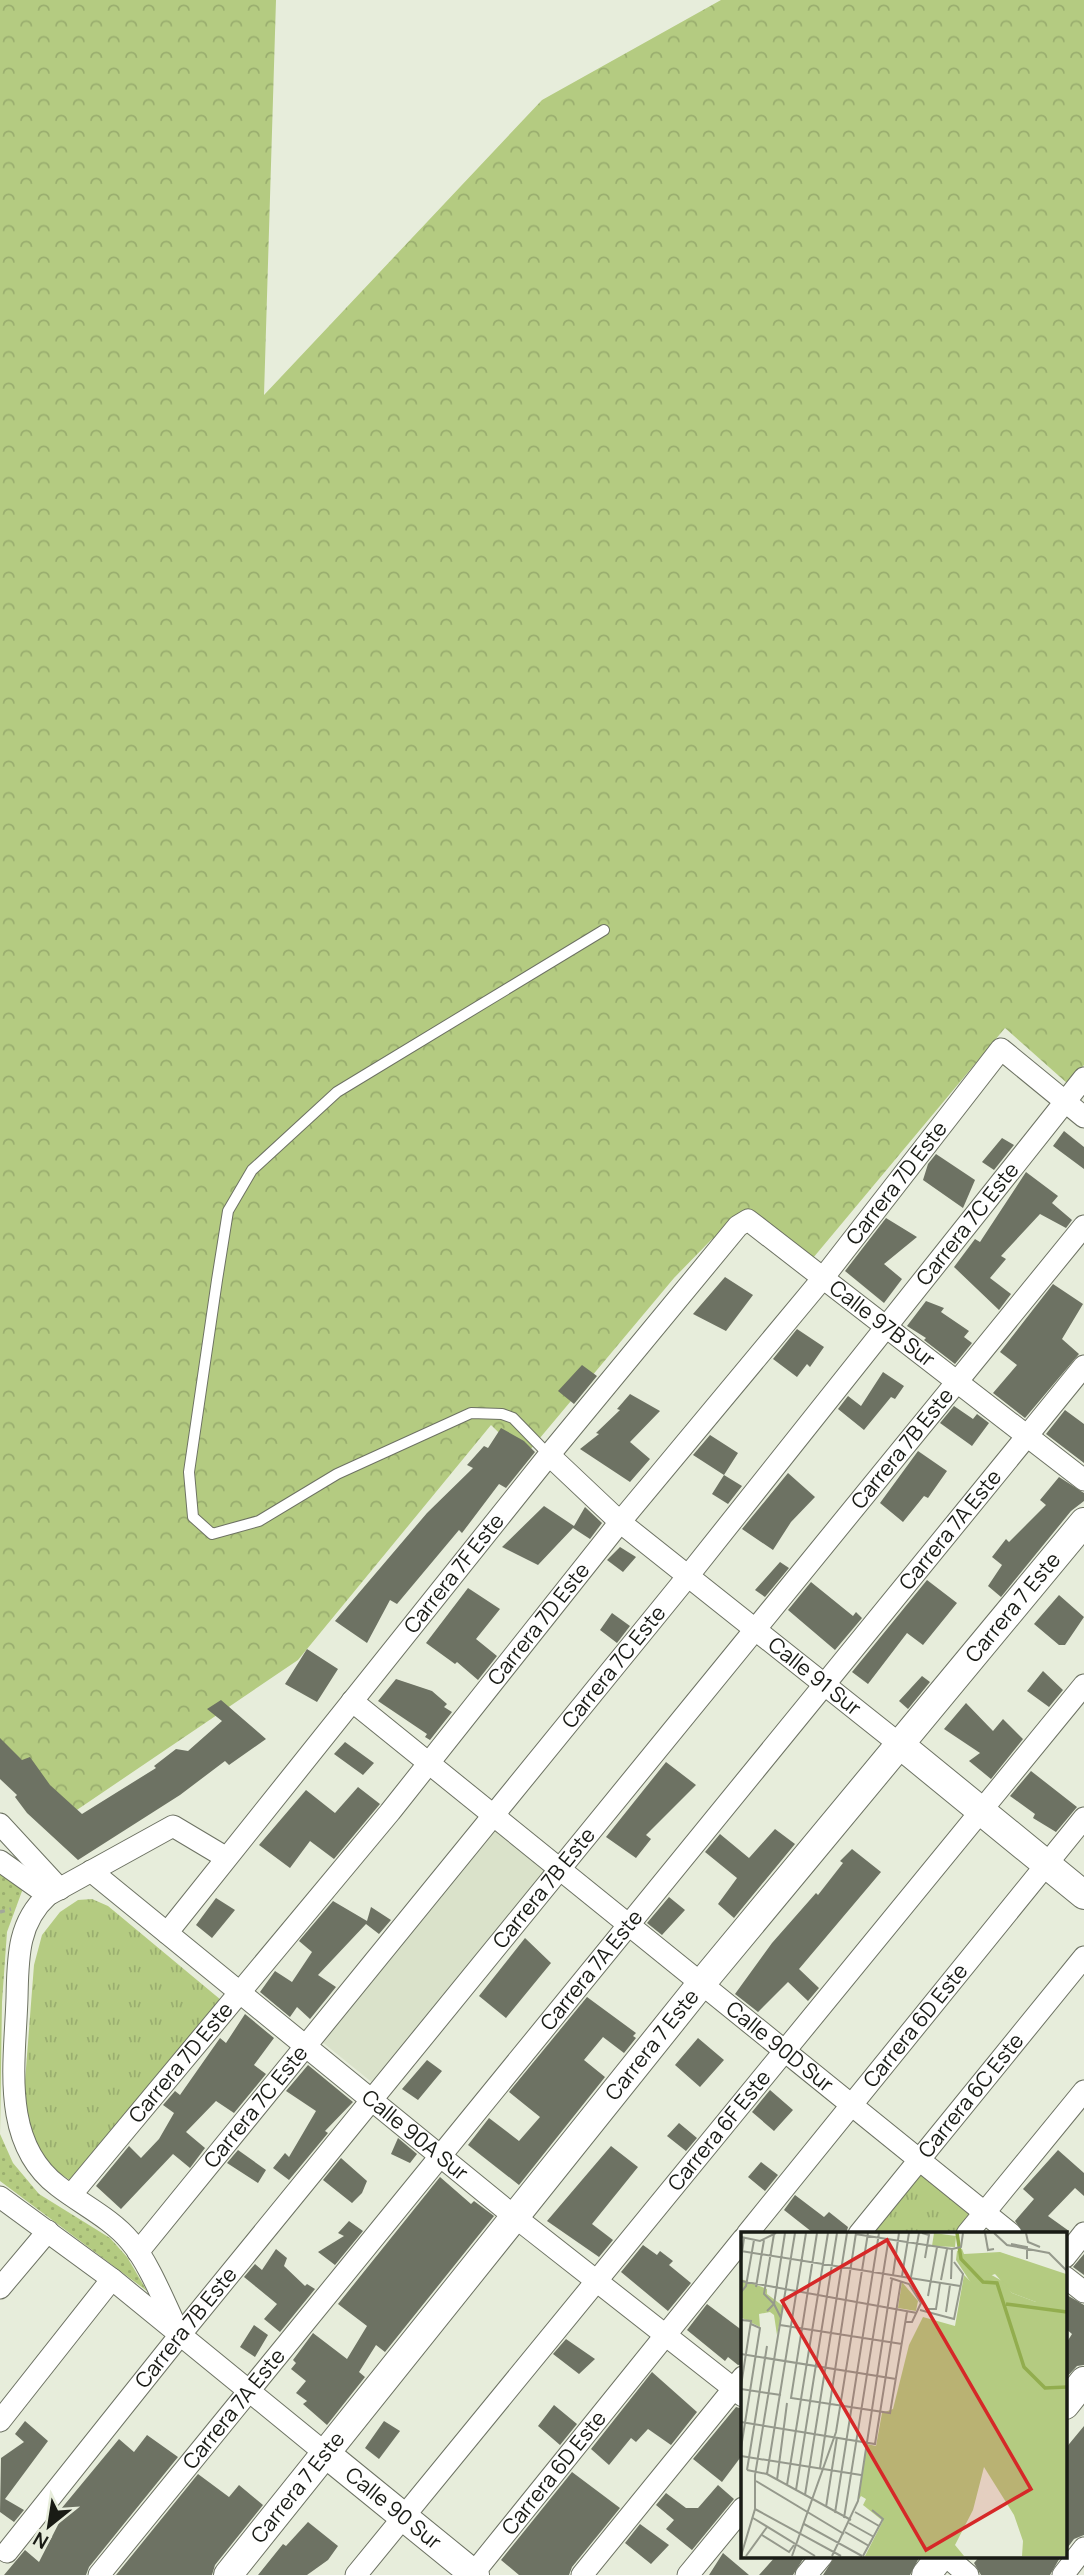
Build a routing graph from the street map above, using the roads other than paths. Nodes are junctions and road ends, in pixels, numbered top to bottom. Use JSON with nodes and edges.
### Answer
{"nodes":[{"id":1,"x":604,"y":930,"type":"dead end"},
{"id":2,"x":1084,"y":1078,"type":"edge"},
{"id":3,"x":1065,"y":1101,"type":"junction"},
{"id":4,"x":1084,"y":1117,"type":"edge"},
{"id":5,"x":748,"y":1220,"type":"joint"},
{"id":6,"x":1084,"y":1226,"type":"edge"},
{"id":7,"x":823,"y":1278,"type":"junction"},
{"id":8,"x":888,"y":1328,"type":"junction"},
{"id":9,"x":1084,"y":1366,"type":"edge"},
{"id":10,"x":958,"y":1383,"type":"junction"},
{"id":11,"x":1028,"y":1437,"type":"junction"},
{"id":12,"x":549,"y":1455,"type":"junction"},
{"id":13,"x":1084,"y":1480,"type":"edge"},
{"id":14,"x":620,"y":1522,"type":"junction"},
{"id":15,"x":1084,"y":1522,"type":"edge"},
{"id":16,"x":688,"y":1576,"type":"junction"},
{"id":17,"x":757,"y":1631,"type":"junction"},
{"id":18,"x":1084,"y":1685,"type":"edge"},
{"id":19,"x":826,"y":1686,"type":"junction"},
{"id":20,"x":352,"y":1701,"type":"junction"},
{"id":21,"x":898,"y":1744,"type":"junction"},
{"id":22,"x":426,"y":1762,"type":"junction"},
{"id":23,"x":979,"y":1810,"type":"junction"},
{"id":24,"x":493,"y":1816,"type":"junction"},
{"id":25,"x":1084,"y":1818,"type":"edge"},
{"id":26,"x":0,"y":1824,"type":"edge"},
{"id":27,"x":225,"y":1857,"type":"junction"},
{"id":28,"x":0,"y":1861,"type":"edge"},
{"id":29,"x":1046,"y":1864,"type":"junction"},
{"id":30,"x":561,"y":1870,"type":"junction"},
{"id":31,"x":91,"y":1871,"type":"junction"},
{"id":32,"x":54,"y":1892,"type":"junction"},
{"id":33,"x":1084,"y":1895,"type":"edge"},
{"id":34,"x":630,"y":1926,"type":"junction"},
{"id":35,"x":167,"y":1933,"type":"junction"},
{"id":36,"x":1084,"y":1957,"type":"edge"},
{"id":37,"x":701,"y":1984,"type":"junction"},
{"id":38,"x":238,"y":1991,"type":"junction"},
{"id":39,"x":305,"y":2046,"type":"junction"},
{"id":40,"x":783,"y":2050,"type":"junction"},
{"id":41,"x":1084,"y":2091,"type":"edge"},
{"id":42,"x":372,"y":2101,"type":"junction"},
{"id":43,"x":851,"y":2105,"type":"junction"},
{"id":44,"x":441,"y":2157,"type":"junction"},
{"id":45,"x":919,"y":2160,"type":"junction"},
{"id":46,"x":71,"y":2195,"type":"junction"},
{"id":47,"x":0,"y":2197,"type":"edge"},
{"id":48,"x":985,"y":2212,"type":"junction"},
{"id":49,"x":515,"y":2217,"type":"junction"},
{"id":50,"x":48,"y":2231,"type":"junction"},
{"id":51,"x":749,"y":2232,"type":"edge"},
{"id":52,"x":861,"y":2232,"type":"edge"},
{"id":53,"x":969,"y":2232,"type":"edge"},
{"id":54,"x":1009,"y":2232,"type":"edge"},
{"id":55,"x":1084,"y":2233,"type":"edge"},
{"id":56,"x":741,"y":2241,"type":"edge"},
{"id":57,"x":138,"y":2252,"type":"junction"},
{"id":58,"x":1066,"y":2256,"type":"edge"},
{"id":59,"x":1066,"y":2278,"type":"edge"},
{"id":60,"x":112,"y":2279,"type":"junction"},
{"id":61,"x":594,"y":2280,"type":"junction"},
{"id":62,"x":0,"y":2288,"type":"edge"},
{"id":63,"x":1084,"y":2292,"type":"edge"},
{"id":64,"x":180,"y":2335,"type":"junction"},
{"id":65,"x":665,"y":2335,"type":"junction"},
{"id":66,"x":1084,"y":2381,"type":"edge"},
{"id":67,"x":740,"y":2387,"type":"edge"},
{"id":68,"x":249,"y":2392,"type":"junction"},
{"id":69,"x":1066,"y":2404,"type":"edge"},
{"id":70,"x":0,"y":2421,"type":"edge"},
{"id":71,"x":325,"y":2453,"type":"junction"},
{"id":72,"x":741,"y":2510,"type":"edge"},
{"id":73,"x":401,"y":2515,"type":"junction"},
{"id":74,"x":1084,"y":2549,"type":"edge"},
{"id":75,"x":8,"y":2552,"type":"dead end"},
{"id":76,"x":820,"y":2558,"type":"edge"},
{"id":77,"x":941,"y":2558,"type":"edge"},
{"id":78,"x":946,"y":2558,"type":"edge"},
{"id":79,"x":473,"y":2574,"type":"edge"},
{"id":80,"x":99,"y":2575,"type":"edge"},
{"id":81,"x":228,"y":2575,"type":"edge"},
{"id":82,"x":356,"y":2575,"type":"edge"},
{"id":83,"x":582,"y":2575,"type":"edge"},
{"id":84,"x":688,"y":2575,"type":"edge"},
{"id":85,"x":806,"y":2575,"type":"edge"},
{"id":86,"x":926,"y":2575,"type":"edge"},
{"id":87,"x":968,"y":2575,"type":"edge"},
{"id":88,"x":1063,"y":2575,"type":"edge"}],
"edges":[{"from":1,"to":12,"type":"lane"},
{"from":2,"to":3,"type":"street","name":"Carrera 7C Este"},
{"from":3,"to":4,"type":"street"},
{"from":3,"to":7,"type":"street","name":"Carrera 7D Este"},
{"from":3,"to":8,"type":"street","name":"Carrera 7C Este"},
{"from":5,"to":7,"type":"street","name":"Calle 97B Sur"},
{"from":5,"to":12,"type":"street","name":"Carrera 7F Este"},
{"from":6,"to":10,"type":"street","name":"Carrera 7B Este"},
{"from":7,"to":8,"type":"street","name":"Calle 97B Sur"},
{"from":7,"to":14,"type":"street","name":"Carrera 7D Este"},
{"from":8,"to":10,"type":"street","name":"Calle 97B Sur"},
{"from":8,"to":16,"type":"street","name":"Carrera 7C Este"},
{"from":9,"to":11,"type":"street","name":"Carrera 7A Este"},
{"from":10,"to":11,"type":"street","name":"Calle 97B Sur"},
{"from":10,"to":17,"type":"street","name":"Carrera 7B Este"},
{"from":11,"to":13,"type":"street","name":"Calle 97B Sur"},
{"from":11,"to":19,"type":"street","name":"Carrera 7A Este"},
{"from":12,"to":14,"type":"street","name":"Calle 91 Sur"},
{"from":12,"to":20,"type":"street","name":"Carrera 7F Este"},
{"from":14,"to":16,"type":"street","name":"Calle 91 Sur"},
{"from":14,"to":22,"type":"street","name":"Carrera 7D Este"},
{"from":15,"to":21,"type":"street","name":"Carrera 7 Este"},
{"from":16,"to":17,"type":"street","name":"Calle 91 Sur"},
{"from":16,"to":24,"type":"street","name":"Carrera 7C Este"},
{"from":17,"to":19,"type":"street","name":"Calle 91 Sur"},
{"from":17,"to":30,"type":"street","name":"Carrera 7B Este"},
{"from":18,"to":23,"type":"street","name":"Carrera 6F Este"},
{"from":19,"to":21,"type":"street","name":"Calle 91 Sur"},
{"from":19,"to":34,"type":"street","name":"Carrera 7A Este"},
{"from":20,"to":22,"type":"street","name":"Calle 90D Sur"},
{"from":20,"to":27,"type":"street","name":"Carrera 7F Este"},
{"from":21,"to":23,"type":"street","name":"Calle 91 Sur"},
{"from":21,"to":37,"type":"street","name":"Carrera 7 Este"},
{"from":22,"to":24,"type":"street","name":"Calle 90D Sur"},
{"from":22,"to":38,"type":"street","name":"Carrera 7D Este"},
{"from":23,"to":29,"type":"street","name":"Calle 91 Sur"},
{"from":23,"to":40,"type":"street","name":"Carrera 6F Este"},
{"from":24,"to":30,"type":"street","name":"Calle 90D Sur"},
{"from":24,"to":39,"type":"street","name":"Carrera 7C Este"},
{"from":25,"to":29,"type":"street","name":"Carrera 6D Este"},
{"from":26,"to":32,"type":"street"},
{"from":27,"to":31,"type":"street"},
{"from":27,"to":35,"type":"street","name":"Carrera 7F Este"},
{"from":28,"to":32,"type":"street"},
{"from":29,"to":33,"type":"street","name":"Calle 91 Sur"},
{"from":29,"to":43,"type":"street","name":"Carrera 6D Este"},
{"from":30,"to":34,"type":"street","name":"Calle 90D Sur"},
{"from":30,"to":42,"type":"street","name":"Carrera 7B Este"},
{"from":31,"to":32,"type":"street"},
{"from":31,"to":35,"type":"street","name":"Calle 90A Sur"},
{"from":32,"to":46,"type":"street","name":"Calle 90 Sur"},
{"from":34,"to":37,"type":"street","name":"Calle 90D Sur"},
{"from":34,"to":44,"type":"street","name":"Carrera 7A Este"},
{"from":35,"to":38,"type":"street","name":"Calle 90A Sur"},
{"from":36,"to":45,"type":"street","name":"Carrera 6C Este"},
{"from":37,"to":40,"type":"street","name":"Calle 90D Sur"},
{"from":37,"to":49,"type":"street","name":"Carrera 7 Este"},
{"from":38,"to":39,"type":"street","name":"Calle 90A Sur"},
{"from":38,"to":46,"type":"street","name":"Carrera 7D Este"},
{"from":39,"to":42,"type":"street","name":"Calle 90A Sur"},
{"from":39,"to":57,"type":"street","name":"Carrera 7C Este"},
{"from":40,"to":43,"type":"street","name":"Calle 90D Sur"},
{"from":40,"to":61,"type":"street","name":"Carrera 6F Este"},
{"from":41,"to":48,"type":"street"},
{"from":42,"to":44,"type":"street","name":"Calle 90A Sur"},
{"from":42,"to":64,"type":"street","name":"Carrera 7B Este"},
{"from":43,"to":45,"type":"street","name":"Calle 90D Sur"},
{"from":43,"to":51,"type":"street","name":"Carrera 6D Este"},
{"from":44,"to":49,"type":"street","name":"Calle 90A Sur"},
{"from":44,"to":68,"type":"street","name":"Carrera 7A Este"},
{"from":45,"to":48,"type":"street","name":"Calle 90D Sur"},
{"from":45,"to":52,"type":"street","name":"Carrera 6C Este"},
{"from":46,"to":57,"type":"street","name":"Calle 90 Sur"},
{"from":47,"to":50,"type":"street","name":"Calle 90 Sur"},
{"from":48,"to":53,"type":"street"},
{"from":48,"to":54,"type":"street","name":"Calle 90D Sur"},
{"from":49,"to":61,"type":"street","name":"Calle 90A Sur"},
{"from":49,"to":71,"type":"street","name":"Carrera 7 Este"},
{"from":50,"to":60,"type":"street","name":"Calle 90 Sur"},
{"from":50,"to":62,"type":"street"},
{"from":55,"to":58,"type":"street"},
{"from":56,"to":65,"type":"street","name":"Carrera 6D Este"},
{"from":57,"to":64,"type":"street","name":"Calle 90 Sur"},
{"from":59,"to":63,"type":"street"},
{"from":60,"to":64,"type":"street","name":"Calle 90 Sur"},
{"from":60,"to":70,"type":"street"},
{"from":61,"to":65,"type":"street","name":"Calle 90A Sur"},
{"from":61,"to":73,"type":"street","name":"Carrera 6F Este"},
{"from":64,"to":68,"type":"street","name":"Calle 90 Sur"},
{"from":64,"to":75,"type":"street","name":"Carrera 7B Este"},
{"from":65,"to":67,"type":"street","name":"Calle 90A Sur"},
{"from":65,"to":79,"type":"street","name":"Carrera 6D Este"},
{"from":66,"to":69,"type":"street"},
{"from":67,"to":83,"type":"street"},
{"from":68,"to":71,"type":"street","name":"Calle 90 Sur"},
{"from":68,"to":80,"type":"street","name":"Carrera 7A Este"},
{"from":71,"to":73,"type":"street","name":"Calle 90 Sur"},
{"from":71,"to":81,"type":"street","name":"Carrera 7 Este"},
{"from":72,"to":84,"type":"street"},
{"from":73,"to":79,"type":"street","name":"Calle 90 Sur"},
{"from":73,"to":82,"type":"street","name":"Carrera 6F Este"},
{"from":74,"to":88,"type":"street"},
{"from":76,"to":85,"type":"street"},
{"from":77,"to":86,"type":"street"},
{"from":78,"to":87,"type":"street"}]}
